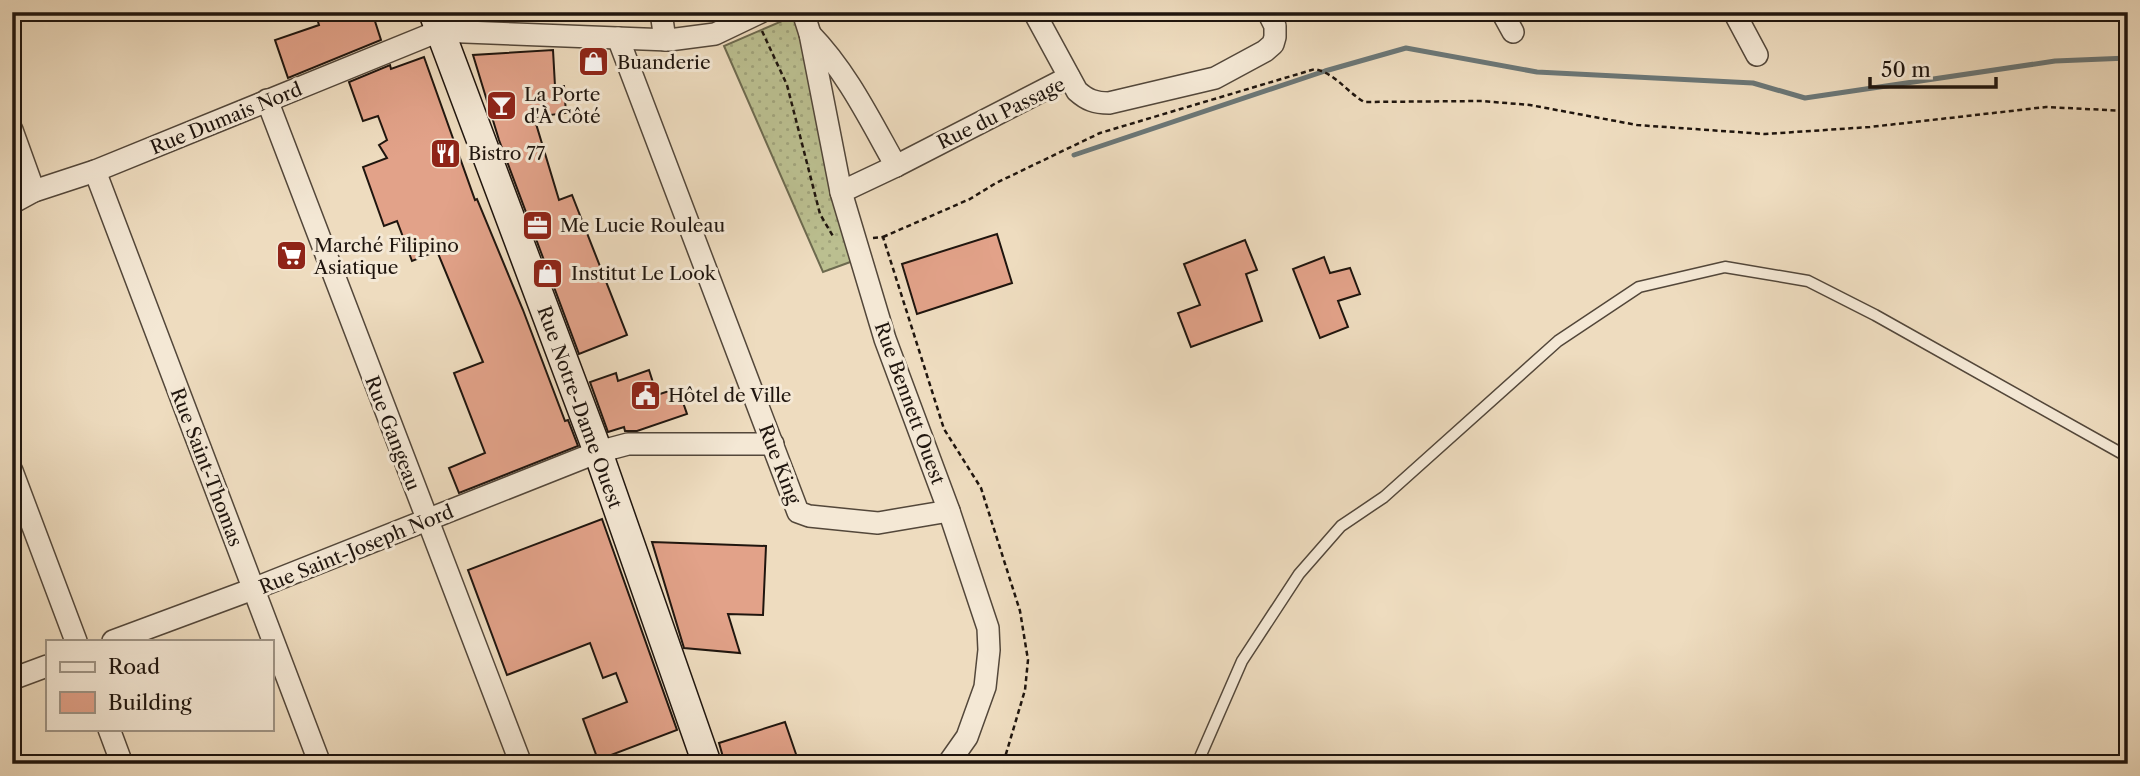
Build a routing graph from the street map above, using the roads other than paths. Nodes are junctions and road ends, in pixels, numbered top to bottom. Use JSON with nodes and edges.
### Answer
{"nodes":[{"id":1,"x":660,"y":12,"type":"edge"},
{"id":2,"x":761,"y":12,"type":"edge"},
{"id":3,"x":803,"y":12,"type":"edge"},
{"id":4,"x":1034,"y":12,"type":"edge"},
{"id":5,"x":1268,"y":12,"type":"edge"},
{"id":6,"x":1502,"y":12,"type":"edge"},
{"id":7,"x":1734,"y":12,"type":"edge"},
{"id":8,"x":436,"y":22,"type":"edge"},
{"id":9,"x":1513,"y":32,"type":"dead end"},
{"id":10,"x":810,"y":34,"type":"junction"},
{"id":11,"x":618,"y":38,"type":"junction"},
{"id":12,"x":665,"y":40,"type":"junction"},
{"id":13,"x":1757,"y":54,"type":"dead end"},
{"id":14,"x":1069,"y":76,"type":"junction"},
{"id":15,"x":267,"y":100,"type":"junction"},
{"id":16,"x":12,"y":130,"type":"edge"},
{"id":17,"x":896,"y":166,"type":"junction"},
{"id":18,"x":95,"y":171,"type":"junction"},
{"id":19,"x":34,"y":191,"type":"junction"},
{"id":20,"x":841,"y":191,"type":"junction"},
{"id":21,"x":12,"y":203,"type":"edge"},
{"id":22,"x":773,"y":444,"type":"junction"},
{"id":23,"x":598,"y":452,"type":"junction"},
{"id":24,"x":2128,"y":457,"type":"edge"},
{"id":25,"x":12,"y":471,"type":"edge"},
{"id":26,"x":948,"y":511,"type":"junction"},
{"id":27,"x":427,"y":521,"type":"junction"},
{"id":28,"x":253,"y":589,"type":"junction"},
{"id":29,"x":76,"y":640,"type":"edge"},
{"id":30,"x":116,"y":640,"type":"edge"},
{"id":31,"x":273,"y":640,"type":"edge"},
{"id":32,"x":273,"y":641,"type":"edge"},
{"id":33,"x":46,"y":666,"type":"edge"},
{"id":34,"x":12,"y":680,"type":"edge"},
{"id":35,"x":109,"y":730,"type":"edge"},
{"id":36,"x":122,"y":764,"type":"edge"},
{"id":37,"x":320,"y":764,"type":"edge"},
{"id":38,"x":521,"y":764,"type":"edge"},
{"id":39,"x":707,"y":764,"type":"edge"},
{"id":40,"x":948,"y":764,"type":"edge"},
{"id":41,"x":1197,"y":764,"type":"edge"}],
"edges":[{"from":1,"to":12,"type":"street"},
{"from":2,"to":12,"type":"street"},
{"from":3,"to":10,"type":"street","name":"Rue Bennett Ouest"},
{"from":4,"to":14,"type":"street"},
{"from":5,"to":14,"type":"street","name":"Rue du Passage"},
{"from":6,"to":9,"type":"street"},
{"from":7,"to":13,"type":"street"},
{"from":8,"to":11,"type":"street"},
{"from":8,"to":15,"type":"street","name":"Rue Dumais Nord"},
{"from":8,"to":23,"type":"street","name":"Rue Notre-Dame Ouest"},
{"from":10,"to":17,"type":"street","name":"Rue Bennett Ouest"},
{"from":10,"to":20,"type":"street","name":"Rue Bennett Ouest"},
{"from":11,"to":12,"type":"street"},
{"from":11,"to":22,"type":"street","name":"Rue King"},
{"from":14,"to":17,"type":"street","name":"Rue du Passage"},
{"from":15,"to":18,"type":"street","name":"Rue Dumais Nord"},
{"from":15,"to":27,"type":"street","name":"Rue Gangeau"},
{"from":16,"to":19,"type":"street"},
{"from":17,"to":20,"type":"street","name":"Rue du Passage"},
{"from":18,"to":19,"type":"street","name":"Rue Dumais Nord"},
{"from":18,"to":28,"type":"street","name":"Rue Saint-Thomas"},
{"from":19,"to":21,"type":"street","name":"Rue Dumais Nord"},
{"from":20,"to":26,"type":"street","name":"Rue Bennett Ouest"},
{"from":22,"to":23,"type":"street","name":"Rue Saint-Joseph Nord"},
{"from":22,"to":26,"type":"street","name":"Rue King"},
{"from":23,"to":27,"type":"street","name":"Rue Saint-Joseph Nord"},
{"from":23,"to":39,"type":"street","name":"Rue Notre-Dame Ouest"},
{"from":24,"to":41,"type":"lane"},
{"from":25,"to":29,"type":"street"},
{"from":26,"to":40,"type":"street","name":"Rue Bennett Ouest"},
{"from":27,"to":28,"type":"street","name":"Rue Saint-Joseph Nord"},
{"from":27,"to":38,"type":"street","name":"Rue Gangeau"},
{"from":28,"to":30,"type":"street","name":"Rue Saint-Joseph Nord"},
{"from":28,"to":31,"type":"street","name":"Rue Saint-Thomas"},
{"from":32,"to":37,"type":"street","name":"Rue Saint-Thomas"},
{"from":33,"to":34,"type":"street"},
{"from":35,"to":36,"type":"street"}]}
